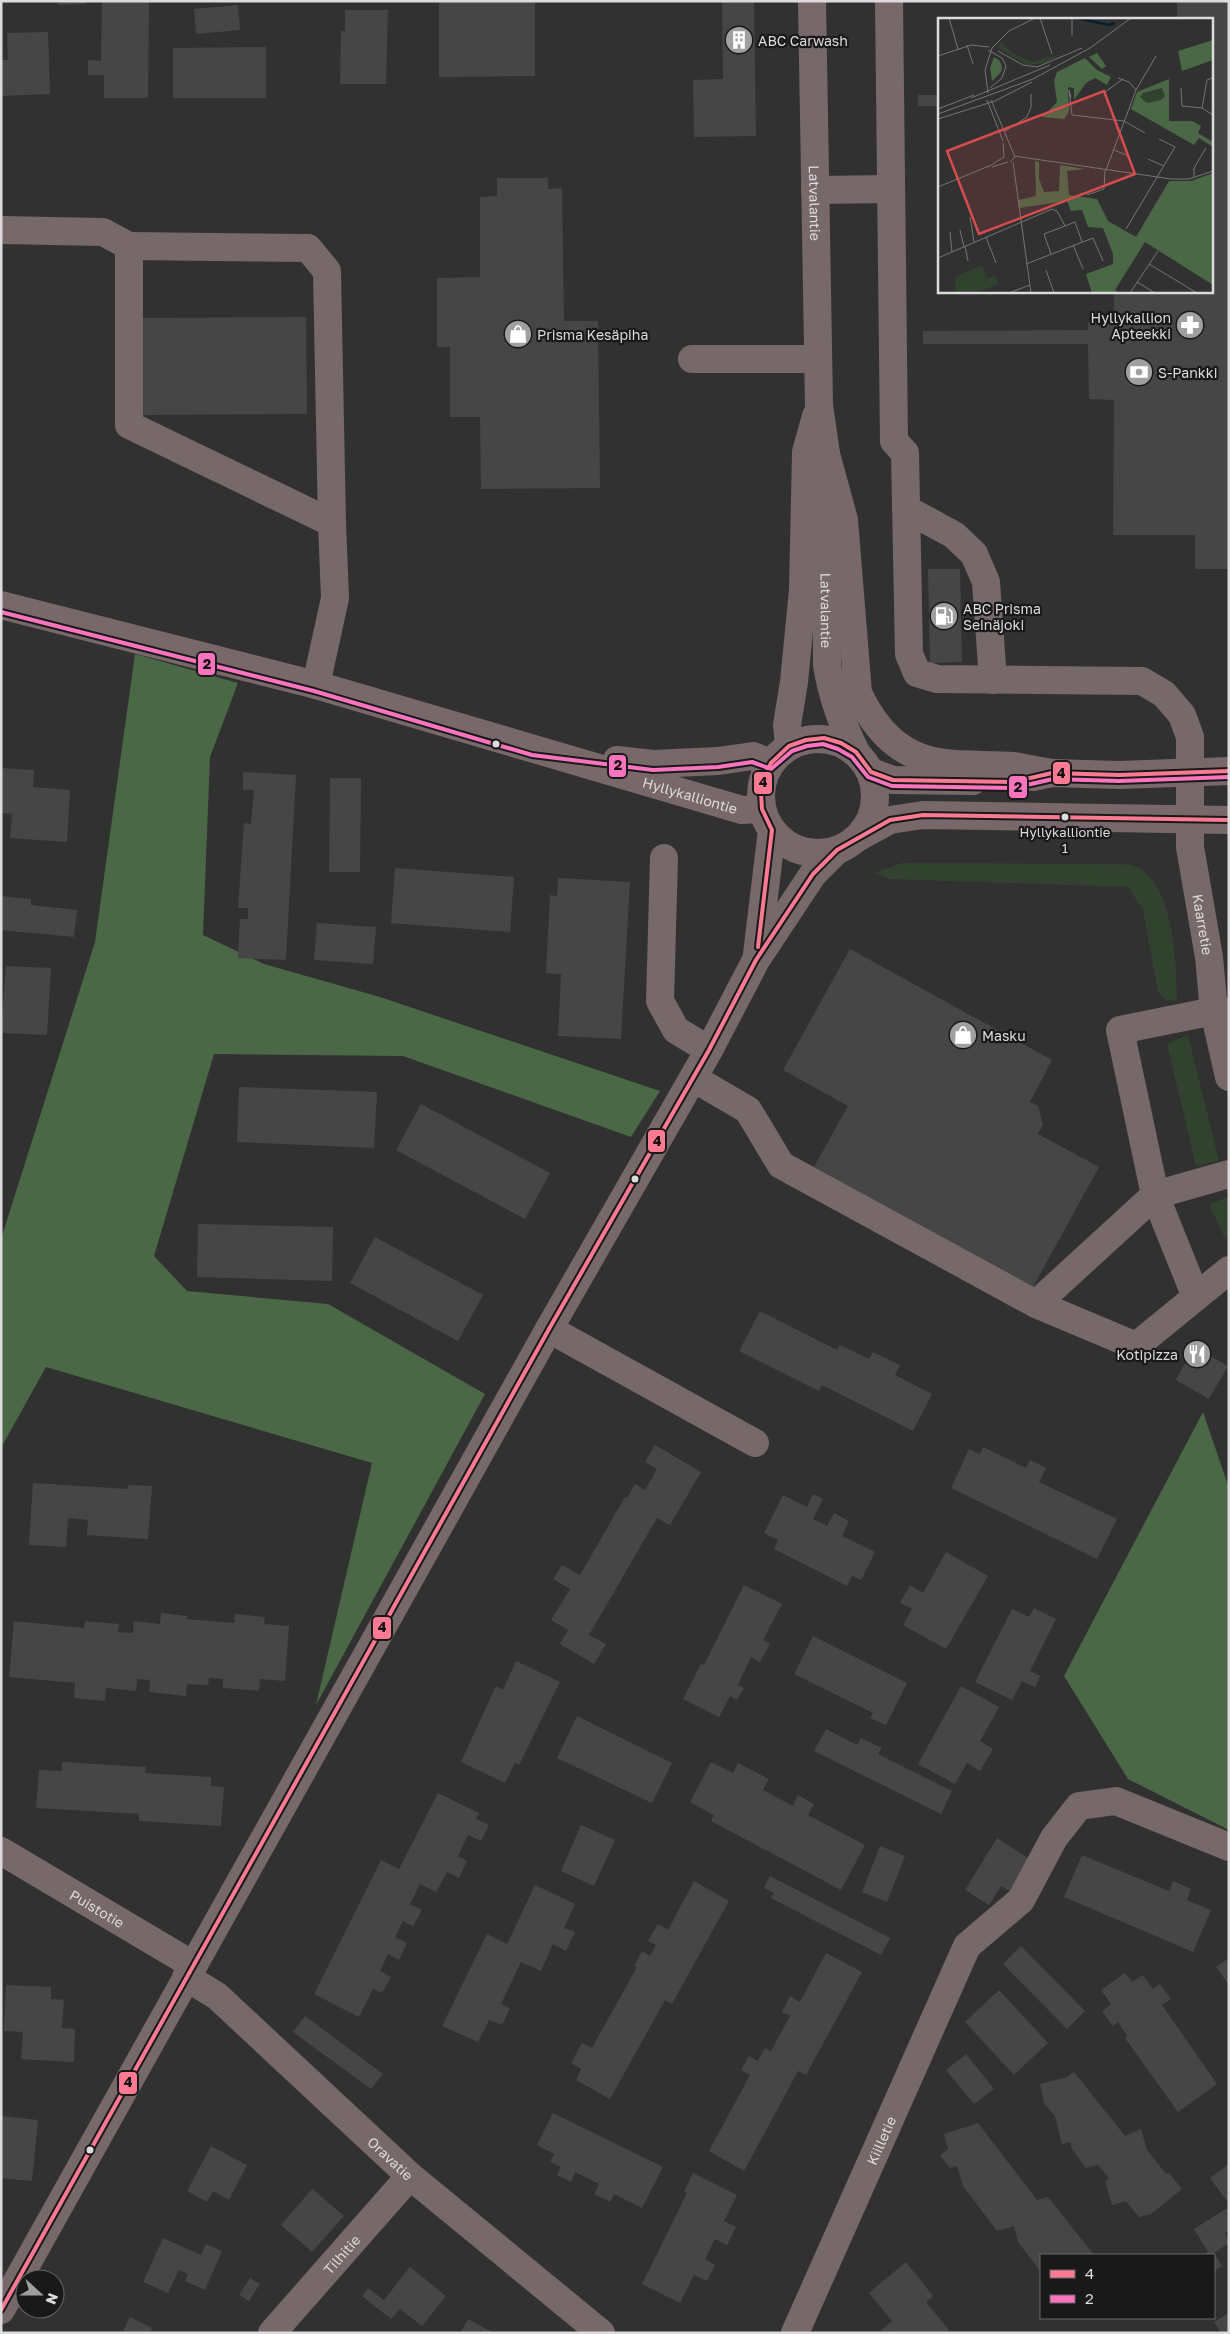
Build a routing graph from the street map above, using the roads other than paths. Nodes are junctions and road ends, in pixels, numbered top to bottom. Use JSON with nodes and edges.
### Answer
{"nodes":[{"id":1,"x":812,"y":1,"type":"edge"},
{"id":2,"x":889,"y":1,"type":"edge"},
{"id":3,"x":891,"y":189,"type":"junction"},
{"id":4,"x":815,"y":190,"type":"junction"},
{"id":5,"x":1,"y":230,"type":"edge"},
{"id":6,"x":129,"y":246,"type":"junction"},
{"id":7,"x":692,"y":359,"type":"dead end"},
{"id":8,"x":818,"y":359,"type":"junction"},
{"id":9,"x":819,"y":405,"type":"junction"},
{"id":10,"x":826,"y":454,"type":"junction"},
{"id":11,"x":906,"y":509,"type":"junction"},
{"id":12,"x":332,"y":523,"type":"junction"},
{"id":13,"x":1,"y":605,"type":"edge"},
{"id":14,"x":993,"y":680,"type":"junction"},
{"id":15,"x":316,"y":685,"type":"junction"},
{"id":16,"x":533,"y":749,"type":"junction"},
{"id":17,"x":780,"y":755,"type":"junction"},
{"id":18,"x":863,"y":762,"type":"junction"},
{"id":19,"x":1229,"y":770,"type":"edge"},
{"id":20,"x":1190,"y":771,"type":"junction"},
{"id":21,"x":1052,"y":773,"type":"junction"},
{"id":22,"x":767,"y":820,"type":"junction"},
{"id":23,"x":1189,"y":820,"type":"junction"},
{"id":24,"x":1229,"y":820,"type":"edge"},
{"id":25,"x":847,"y":844,"type":"junction"},
{"id":26,"x":664,"y":858,"type":"dead end"},
{"id":27,"x":756,"y":960,"type":"junction"},
{"id":28,"x":1222,"y":1011,"type":"edge"},
{"id":29,"x":709,"y":1050,"type":"junction"},
{"id":30,"x":1229,"y":1077,"type":"edge"},
{"id":31,"x":693,"y":1078,"type":"junction"},
{"id":32,"x":1229,"y":1174,"type":"edge"},
{"id":33,"x":1155,"y":1194,"type":"junction"},
{"id":34,"x":1229,"y":1270,"type":"edge"},
{"id":35,"x":1196,"y":1298,"type":"junction"},
{"id":36,"x":1036,"y":1304,"type":"junction"},
{"id":37,"x":549,"y":1329,"type":"junction"},
{"id":38,"x":755,"y":1443,"type":"dead end"},
{"id":39,"x":1229,"y":1847,"type":"edge"},
{"id":40,"x":1,"y":1852,"type":"edge"},
{"id":41,"x":190,"y":1971,"type":"junction"},
{"id":42,"x":410,"y":2176,"type":"junction"},
{"id":43,"x":1,"y":2310,"type":"edge"},
{"id":44,"x":272,"y":2333,"type":"edge"},
{"id":45,"x":601,"y":2333,"type":"edge"},
{"id":46,"x":795,"y":2333,"type":"edge"}],
"edges":[{"from":1,"to":4,"type":"street","name":"Latvalantie"},
{"from":2,"to":3,"type":"street"},
{"from":3,"to":4,"type":"street"},
{"from":3,"to":11,"type":"street"},
{"from":4,"to":8,"type":"street","name":"Latvalantie"},
{"from":5,"to":6,"type":"street"},
{"from":6,"to":12,"type":"street"},
{"from":6,"to":12,"type":"street"},
{"from":7,"to":8,"type":"street"},
{"from":8,"to":9,"type":"street","name":"Latvalantie"},
{"from":9,"to":10,"type":"street","name":"Latvalantie"},
{"from":9,"to":17,"type":"street","name":"Latvalantie"},
{"from":10,"to":18,"type":"street","name":"Latvalantie"},
{"from":10,"to":21,"type":"main road"},
{"from":11,"to":14,"type":"street"},
{"from":11,"to":14,"type":"street"},
{"from":12,"to":15,"type":"street"},
{"from":13,"to":15,"type":"main road","name":"Hyllykalliontie"},
{"from":14,"to":20,"type":"street","name":"Kaarretie"},
{"from":15,"to":16,"type":"main road","name":"Hyllykalliontie"},
{"from":16,"to":17,"type":"main road","name":"Hyllykalliontie"},
{"from":16,"to":22,"type":"main road","name":"Hyllykalliontie"},
{"from":17,"to":18,"type":"main road"},
{"from":17,"to":22,"type":"main road"},
{"from":18,"to":21,"type":"main road"},
{"from":18,"to":25,"type":"main road"},
{"from":19,"to":20,"type":"main road"},
{"from":20,"to":21,"type":"main road"},
{"from":20,"to":23,"type":"street","name":"Kaarretie"},
{"from":22,"to":25,"type":"main road"},
{"from":22,"to":27,"type":"street"},
{"from":23,"to":24,"type":"main road"},
{"from":23,"to":25,"type":"main road"},
{"from":23,"to":28,"type":"street","name":"Kaarretie"},
{"from":25,"to":27,"type":"street"},
{"from":26,"to":29,"type":"street"},
{"from":27,"to":29,"type":"street"},
{"from":28,"to":30,"type":"street","name":"Kaarretie"},
{"from":28,"to":33,"type":"street"},
{"from":29,"to":31,"type":"street"},
{"from":31,"to":36,"type":"street"},
{"from":31,"to":37,"type":"street"},
{"from":32,"to":33,"type":"street"},
{"from":33,"to":35,"type":"street"},
{"from":33,"to":36,"type":"street"},
{"from":34,"to":35,"type":"street"},
{"from":35,"to":36,"type":"street"},
{"from":37,"to":38,"type":"street"},
{"from":37,"to":41,"type":"street"},
{"from":39,"to":46,"type":"street","name":"Kiilletie"},
{"from":40,"to":41,"type":"street","name":"Puistotie"},
{"from":41,"to":42,"type":"street","name":"Oravatie"},
{"from":41,"to":43,"type":"street"},
{"from":42,"to":44,"type":"street","name":"Tilhitie"},
{"from":42,"to":45,"type":"street","name":"Oravatie"}]}
